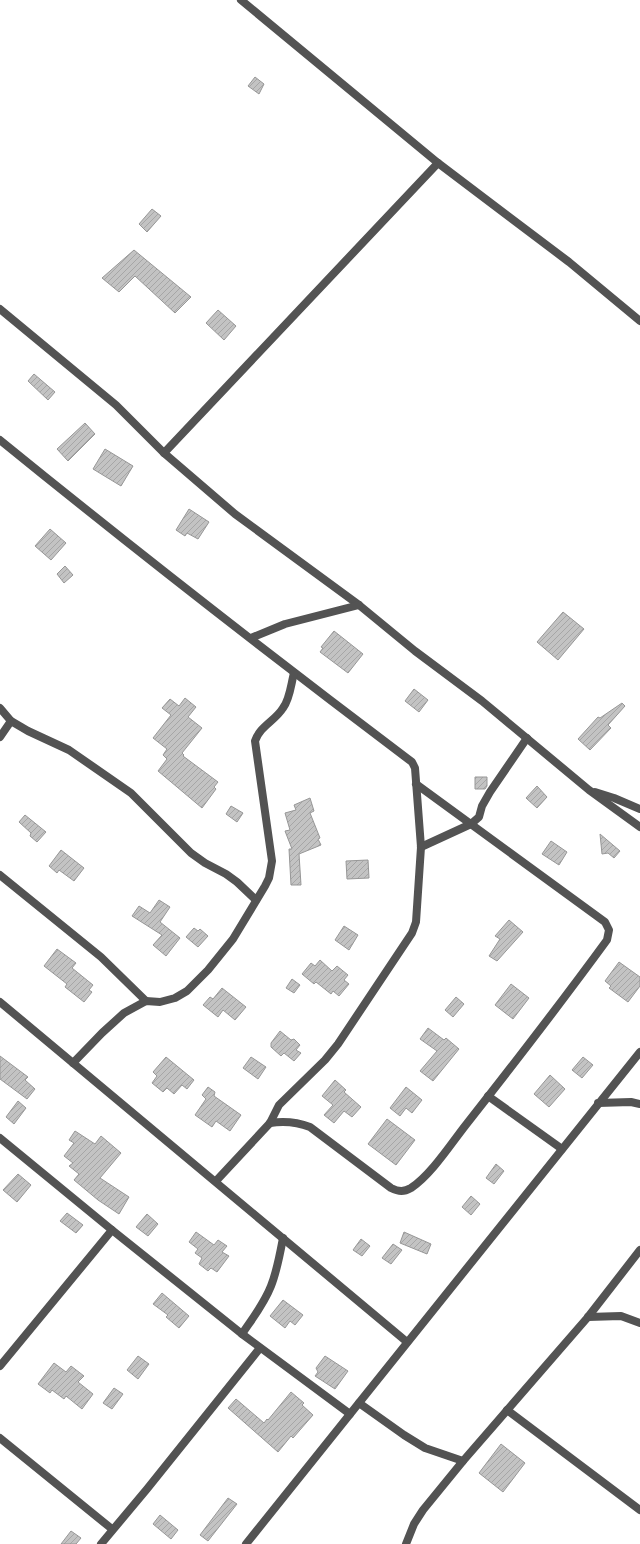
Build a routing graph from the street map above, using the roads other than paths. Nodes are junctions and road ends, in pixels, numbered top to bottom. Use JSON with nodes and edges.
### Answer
{"nodes":[{"id":1,"x":241,"y":0,"type":"edge"},
{"id":2,"x":438,"y":163,"type":"junction"},
{"id":3,"x":0,"y":309,"type":"edge"},
{"id":4,"x":640,"y":321,"type":"edge"},
{"id":5,"x":0,"y":440,"type":"edge"},
{"id":6,"x":164,"y":454,"type":"junction"},
{"id":7,"x":359,"y":605,"type":"junction"},
{"id":8,"x":251,"y":638,"type":"junction"},
{"id":9,"x":294,"y":672,"type":"junction"},
{"id":10,"x":0,"y":708,"type":"edge"},
{"id":11,"x":11,"y":721,"type":"junction"},
{"id":12,"x":0,"y":737,"type":"edge"},
{"id":13,"x":527,"y":738,"type":"junction"},
{"id":14,"x":416,"y":784,"type":"junction"},
{"id":15,"x":589,"y":790,"type":"junction"},
{"id":16,"x":640,"y":809,"type":"edge"},
{"id":17,"x":471,"y":824,"type":"junction"},
{"id":18,"x":640,"y":827,"type":"edge"},
{"id":19,"x":421,"y":847,"type":"junction"},
{"id":20,"x":0,"y":876,"type":"edge"},
{"id":21,"x":256,"y":900,"type":"junction"},
{"id":22,"x":146,"y":1001,"type":"junction"},
{"id":23,"x":0,"y":1002,"type":"edge"},
{"id":24,"x":640,"y":1052,"type":"edge"},
{"id":25,"x":73,"y":1063,"type":"junction"},
{"id":26,"x":488,"y":1096,"type":"junction"},
{"id":27,"x":598,"y":1103,"type":"junction"},
{"id":28,"x":640,"y":1104,"type":"edge"},
{"id":29,"x":270,"y":1123,"type":"junction"},
{"id":30,"x":0,"y":1138,"type":"edge"},
{"id":31,"x":562,"y":1149,"type":"junction"},
{"id":32,"x":216,"y":1181,"type":"junction"},
{"id":33,"x":112,"y":1230,"type":"junction"},
{"id":34,"x":283,"y":1238,"type":"junction"},
{"id":35,"x":640,"y":1250,"type":"edge"},
{"id":36,"x":588,"y":1317,"type":"junction"},
{"id":37,"x":640,"y":1322,"type":"edge"},
{"id":38,"x":242,"y":1334,"type":"junction"},
{"id":39,"x":407,"y":1342,"type":"junction"},
{"id":40,"x":260,"y":1348,"type":"junction"},
{"id":41,"x":0,"y":1366,"type":"edge"},
{"id":42,"x":359,"y":1403,"type":"junction"},
{"id":43,"x":507,"y":1410,"type":"junction"},
{"id":44,"x":350,"y":1414,"type":"junction"},
{"id":45,"x":0,"y":1438,"type":"edge"},
{"id":46,"x":463,"y":1461,"type":"junction"},
{"id":47,"x":640,"y":1510,"type":"edge"},
{"id":48,"x":112,"y":1529,"type":"junction"},
{"id":49,"x":101,"y":1544,"type":"edge"},
{"id":50,"x":246,"y":1544,"type":"edge"},
{"id":51,"x":406,"y":1544,"type":"edge"}],
"edges":[{"from":1,"to":2,"type":"street"},
{"from":2,"to":4,"type":"street"},
{"from":2,"to":6,"type":"street"},
{"from":3,"to":6,"type":"street"},
{"from":5,"to":8,"type":"street"},
{"from":6,"to":7,"type":"street"},
{"from":7,"to":8,"type":"street"},
{"from":7,"to":13,"type":"street"},
{"from":8,"to":9,"type":"street"},
{"from":9,"to":14,"type":"street"},
{"from":9,"to":21,"type":"street"},
{"from":10,"to":11,"type":"street"},
{"from":11,"to":12,"type":"street"},
{"from":11,"to":21,"type":"street"},
{"from":13,"to":15,"type":"street"},
{"from":13,"to":17,"type":"street"},
{"from":14,"to":17,"type":"street"},
{"from":14,"to":19,"type":"street"},
{"from":15,"to":16,"type":"street"},
{"from":15,"to":18,"type":"street"},
{"from":17,"to":19,"type":"street"},
{"from":17,"to":26,"type":"street"},
{"from":19,"to":29,"type":"street"},
{"from":20,"to":22,"type":"street"},
{"from":21,"to":22,"type":"street"},
{"from":22,"to":25,"type":"street"},
{"from":23,"to":25,"type":"street"},
{"from":24,"to":27,"type":"street"},
{"from":25,"to":32,"type":"street"},
{"from":26,"to":29,"type":"street"},
{"from":26,"to":31,"type":"street"},
{"from":27,"to":28,"type":"street"},
{"from":27,"to":31,"type":"street"},
{"from":29,"to":32,"type":"street"},
{"from":30,"to":33,"type":"street"},
{"from":31,"to":39,"type":"street"},
{"from":32,"to":34,"type":"street"},
{"from":33,"to":38,"type":"street"},
{"from":33,"to":41,"type":"street"},
{"from":34,"to":38,"type":"street"},
{"from":34,"to":39,"type":"street"},
{"from":35,"to":36,"type":"street"},
{"from":36,"to":37,"type":"street"},
{"from":36,"to":43,"type":"street"},
{"from":38,"to":40,"type":"street"},
{"from":39,"to":42,"type":"street"},
{"from":40,"to":44,"type":"street"},
{"from":40,"to":48,"type":"street"},
{"from":42,"to":44,"type":"street"},
{"from":42,"to":46,"type":"street"},
{"from":43,"to":46,"type":"street"},
{"from":43,"to":47,"type":"street"},
{"from":44,"to":50,"type":"street"},
{"from":45,"to":48,"type":"street"},
{"from":46,"to":51,"type":"street"},
{"from":48,"to":49,"type":"street"}]}
